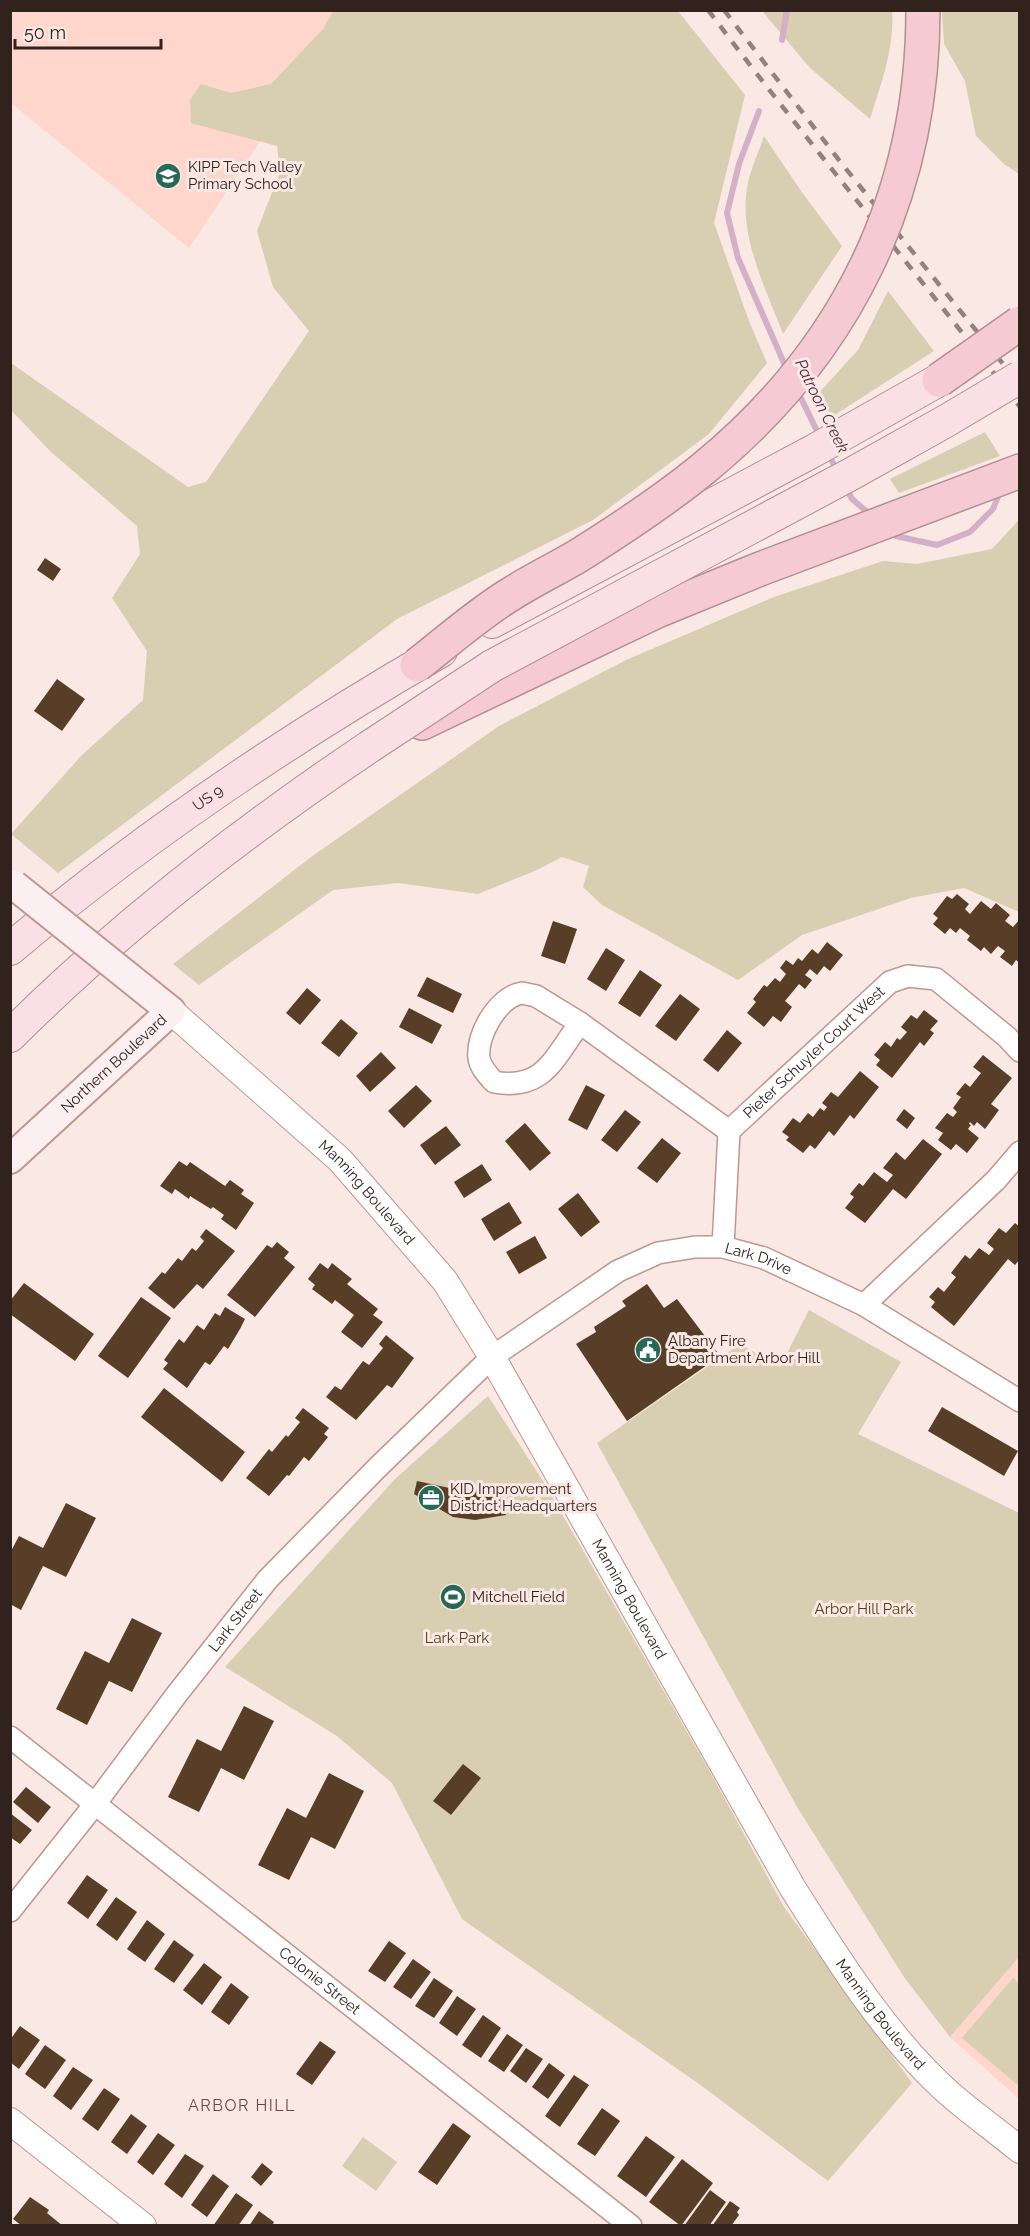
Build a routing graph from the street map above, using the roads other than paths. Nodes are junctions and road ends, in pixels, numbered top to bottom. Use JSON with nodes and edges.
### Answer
{"nodes":[{"id":1,"x":923,"y":10,"type":"edge"},
{"id":2,"x":1020,"y":323,"type":"edge"},
{"id":3,"x":1020,"y":337,"type":"edge"},
{"id":4,"x":1020,"y":377,"type":"edge"},
{"id":5,"x":939,"y":380,"type":"junction"},
{"id":6,"x":1020,"y":471,"type":"edge"},
{"id":7,"x":417,"y":665,"type":"junction"},
{"id":8,"x":369,"y":747,"type":"junction"},
{"id":9,"x":12,"y":883,"type":"edge"},
{"id":10,"x":10,"y":949,"type":"edge"},
{"id":11,"x":67,"y":982,"type":"junction"},
{"id":12,"x":161,"y":1003,"type":"junction"},
{"id":13,"x":580,"y":1023,"type":"junction"},
{"id":14,"x":10,"y":1036,"type":"edge"},
{"id":15,"x":1020,"y":1051,"type":"edge"},
{"id":16,"x":10,"y":1061,"type":"edge"},
{"id":17,"x":729,"y":1131,"type":"junction"},
{"id":18,"x":1020,"y":1152,"type":"edge"},
{"id":19,"x":10,"y":1160,"type":"edge"},
{"id":20,"x":723,"y":1247,"type":"junction"},
{"id":21,"x":864,"y":1305,"type":"junction"},
{"id":22,"x":492,"y":1357,"type":"junction"},
{"id":23,"x":1020,"y":1401,"type":"edge"},
{"id":24,"x":10,"y":1737,"type":"edge"},
{"id":25,"x":95,"y":1804,"type":"junction"},
{"id":26,"x":10,"y":1911,"type":"edge"},
{"id":27,"x":10,"y":2121,"type":"edge"},
{"id":28,"x":1020,"y":2150,"type":"edge"},
{"id":29,"x":143,"y":2226,"type":"edge"},
{"id":30,"x":631,"y":2226,"type":"edge"}],
"edges":[{"from":1,"to":7,"type":"highway","bridge":true},
{"from":2,"to":5,"type":"highway","bridge":true},
{"from":3,"to":5,"type":"main road","number":"US 9","bridge":true},
{"from":4,"to":8,"type":"main road","bridge":true},
{"from":5,"to":7,"type":"main road","number":"US 9","bridge":true},
{"from":6,"to":8,"type":"highway","bridge":true},
{"from":7,"to":10,"type":"main road","name":"US 9","number":"US 9"},
{"from":8,"to":11,"type":"main road"},
{"from":9,"to":12,"type":"main road","name":"Northern Boulevard","bridge":true},
{"from":11,"to":14,"type":"main road"},
{"from":11,"to":16,"type":"main road"},
{"from":12,"to":19,"type":"main road","name":"Northern Boulevard"},
{"from":12,"to":22,"type":"street","name":"Manning Boulevard"},
{"from":13,"to":13,"type":"street","name":"Pieter Schuyler Court West"},
{"from":13,"to":17,"type":"street","name":"Pieter Schuyler Court West"},
{"from":15,"to":17,"type":"street","name":"Pieter Schuyler Court West"},
{"from":17,"to":20,"type":"street","name":"Pieter Schuyler Court West"},
{"from":18,"to":21,"type":"street"},
{"from":20,"to":21,"type":"street","name":"Lark Drive"},
{"from":20,"to":22,"type":"street","name":"Lark Drive"},
{"from":21,"to":23,"type":"street","name":"Lark Drive"},
{"from":22,"to":25,"type":"street","name":"Lark Street"},
{"from":22,"to":28,"type":"street","name":"Manning Boulevard"},
{"from":24,"to":25,"type":"street","name":"Colonie Street"},
{"from":25,"to":26,"type":"street","name":"Lark Street"},
{"from":25,"to":30,"type":"street","name":"Colonie Street"},
{"from":27,"to":29,"type":"street"}]}
